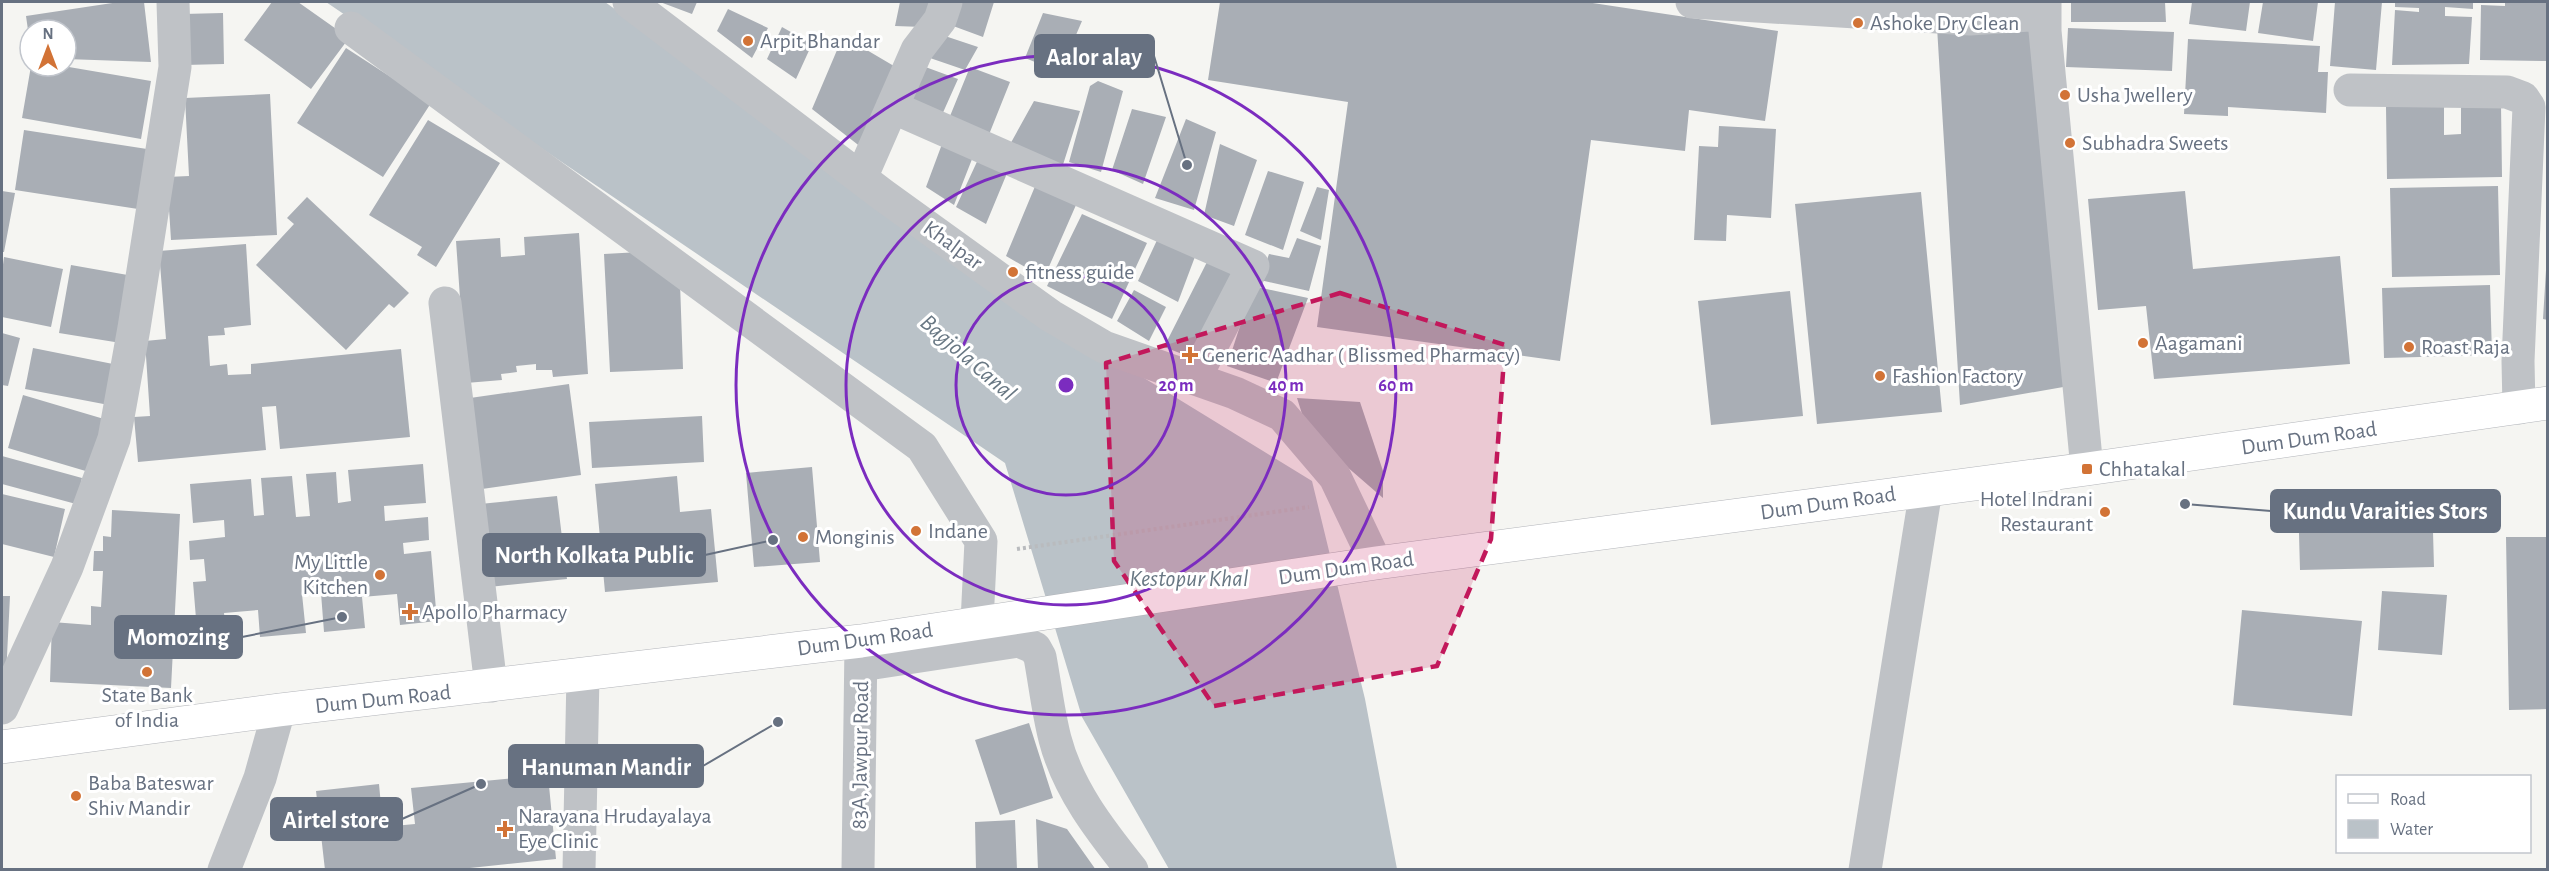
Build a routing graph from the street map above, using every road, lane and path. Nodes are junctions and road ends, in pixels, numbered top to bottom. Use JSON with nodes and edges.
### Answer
{"nodes":[{"id":1,"x":173,"y":2,"type":"edge"},
{"id":2,"x":629,"y":2,"type":"edge"},
{"id":3,"x":946,"y":2,"type":"edge"},
{"id":4,"x":1692,"y":2,"type":"edge"},
{"id":5,"x":2045,"y":8,"type":"edge"},
{"id":6,"x":351,"y":28,"type":"dead end"},
{"id":7,"x":2350,"y":90,"type":"dead end"},
{"id":8,"x":892,"y":107,"type":"junction"},
{"id":9,"x":861,"y":178,"type":"junction"},
{"id":10,"x":445,"y":303,"type":"dead end"},
{"id":11,"x":1195,"y":378,"type":"junction"},
{"id":12,"x":2533,"y":406,"type":"edge"},
{"id":13,"x":2087,"y":469,"type":"junction"},
{"id":14,"x":1926,"y":490,"type":"junction"},
{"id":15,"x":1347,"y":501,"type":"junction"},
{"id":16,"x":981,"y":554,"type":"junction"},
{"id":17,"x":1376,"y":563,"type":"junction"},
{"id":18,"x":991,"y":620,"type":"junction"},
{"id":19,"x":861,"y":653,"type":"junction"},
{"id":20,"x":583,"y":675,"type":"junction"},
{"id":21,"x":491,"y":686,"type":"junction"},
{"id":22,"x":2,"y":708,"type":"edge"},
{"id":23,"x":279,"y":710,"type":"junction"},
{"id":24,"x":2,"y":747,"type":"edge"},
{"id":25,"x":224,"y":870,"type":"edge"},
{"id":26,"x":579,"y":870,"type":"edge"},
{"id":27,"x":858,"y":870,"type":"edge"},
{"id":28,"x":1132,"y":870,"type":"edge"},
{"id":29,"x":1865,"y":870,"type":"edge"}],
"edges":[{"from":1,"to":22,"type":"street"},
{"from":2,"to":9,"type":"street","name":"Khalpar"},
{"from":3,"to":8,"type":"street"},
{"from":4,"to":5,"type":"street"},
{"from":5,"to":13,"type":"street"},
{"from":6,"to":16,"type":"street"},
{"from":7,"to":12,"type":"street"},
{"from":8,"to":9,"type":"street"},
{"from":8,"to":11,"type":"street"},
{"from":9,"to":11,"type":"street","name":"Khalpar"},
{"from":10,"to":21,"type":"street"},
{"from":11,"to":15,"type":"street","name":"Khalpar"},
{"from":12,"to":13,"type":"main road","name":"Dum Dum Road"},
{"from":13,"to":14,"type":"main road","name":"Dum Dum Road"},
{"from":14,"to":17,"type":"main road","name":"Dum Dum Road"},
{"from":14,"to":29,"type":"street"},
{"from":15,"to":16,"type":"path"},
{"from":15,"to":17,"type":"street","name":"Khalpar"},
{"from":16,"to":18,"type":"street"},
{"from":17,"to":18,"type":"main road","name":"Dum Dum Road"},
{"from":18,"to":19,"type":"main road","name":"Dum Dum Road"},
{"from":19,"to":20,"type":"main road","name":"Dum Dum Road"},
{"from":19,"to":27,"type":"street","name":"83A, Jawpur Road"},
{"from":19,"to":28,"type":"street"},
{"from":20,"to":21,"type":"main road","name":"Dum Dum Road"},
{"from":20,"to":26,"type":"street"},
{"from":21,"to":23,"type":"main road","name":"Dum Dum Road"},
{"from":23,"to":24,"type":"main road","name":"Dum Dum Road"},
{"from":23,"to":25,"type":"street"}]}
